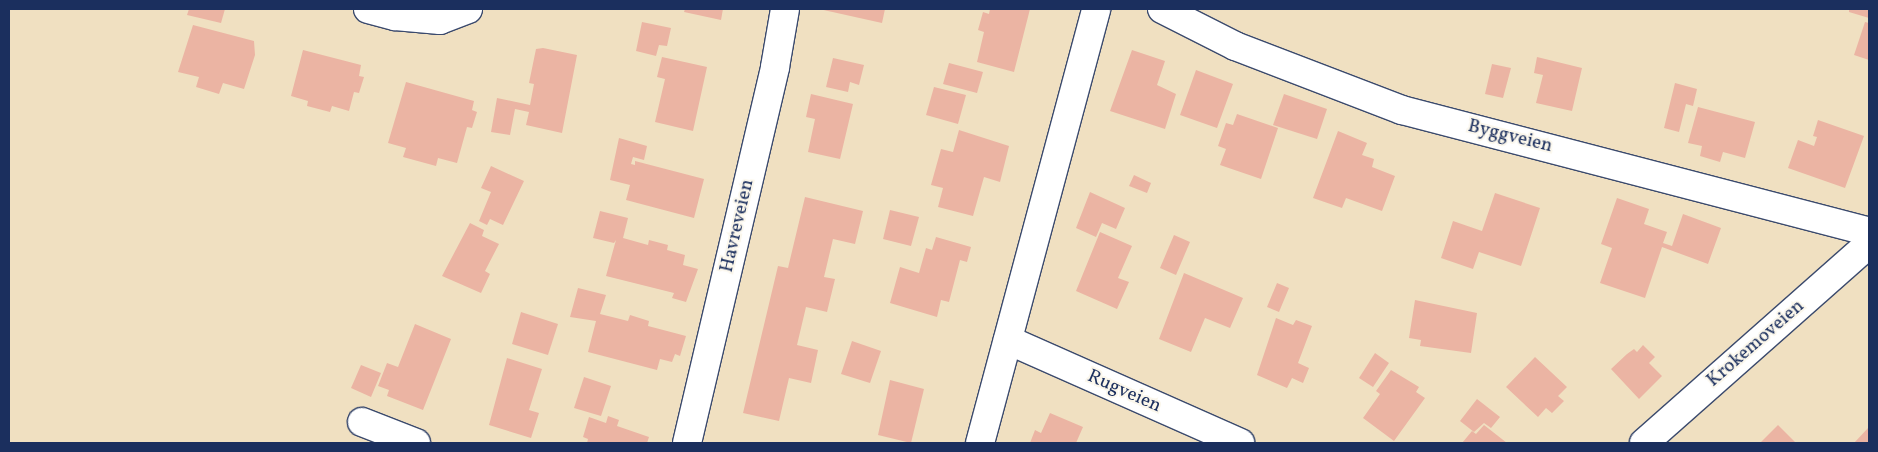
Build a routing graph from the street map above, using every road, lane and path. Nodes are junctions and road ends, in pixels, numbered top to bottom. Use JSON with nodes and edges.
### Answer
{"nodes":[{"id":1,"x":368,"y":9,"type":"edge"},
{"id":2,"x":468,"y":9,"type":"edge"},
{"id":3,"x":785,"y":9,"type":"edge"},
{"id":4,"x":1096,"y":9,"type":"edge"},
{"id":5,"x":1162,"y":9,"type":"edge"},
{"id":6,"x":1869,"y":232,"type":"edge"},
{"id":7,"x":1869,"y":244,"type":"edge"},
{"id":8,"x":1008,"y":340,"type":"junction"},
{"id":9,"x":362,"y":422,"type":"dead end"},
{"id":10,"x":416,"y":443,"type":"edge"},
{"id":11,"x":687,"y":443,"type":"edge"},
{"id":12,"x":980,"y":443,"type":"edge"},
{"id":13,"x":1240,"y":443,"type":"edge"},
{"id":14,"x":1644,"y":443,"type":"edge"}],
"edges":[{"from":1,"to":2,"type":"street"},
{"from":3,"to":11,"type":"street","name":"Havreveien"},
{"from":4,"to":8,"type":"street"},
{"from":5,"to":6,"type":"street","name":"Byggveien"},
{"from":7,"to":14,"type":"street","name":"Krokemoveien"},
{"from":8,"to":12,"type":"street"},
{"from":8,"to":13,"type":"street","name":"Rugveien"},
{"from":9,"to":10,"type":"street"}]}
